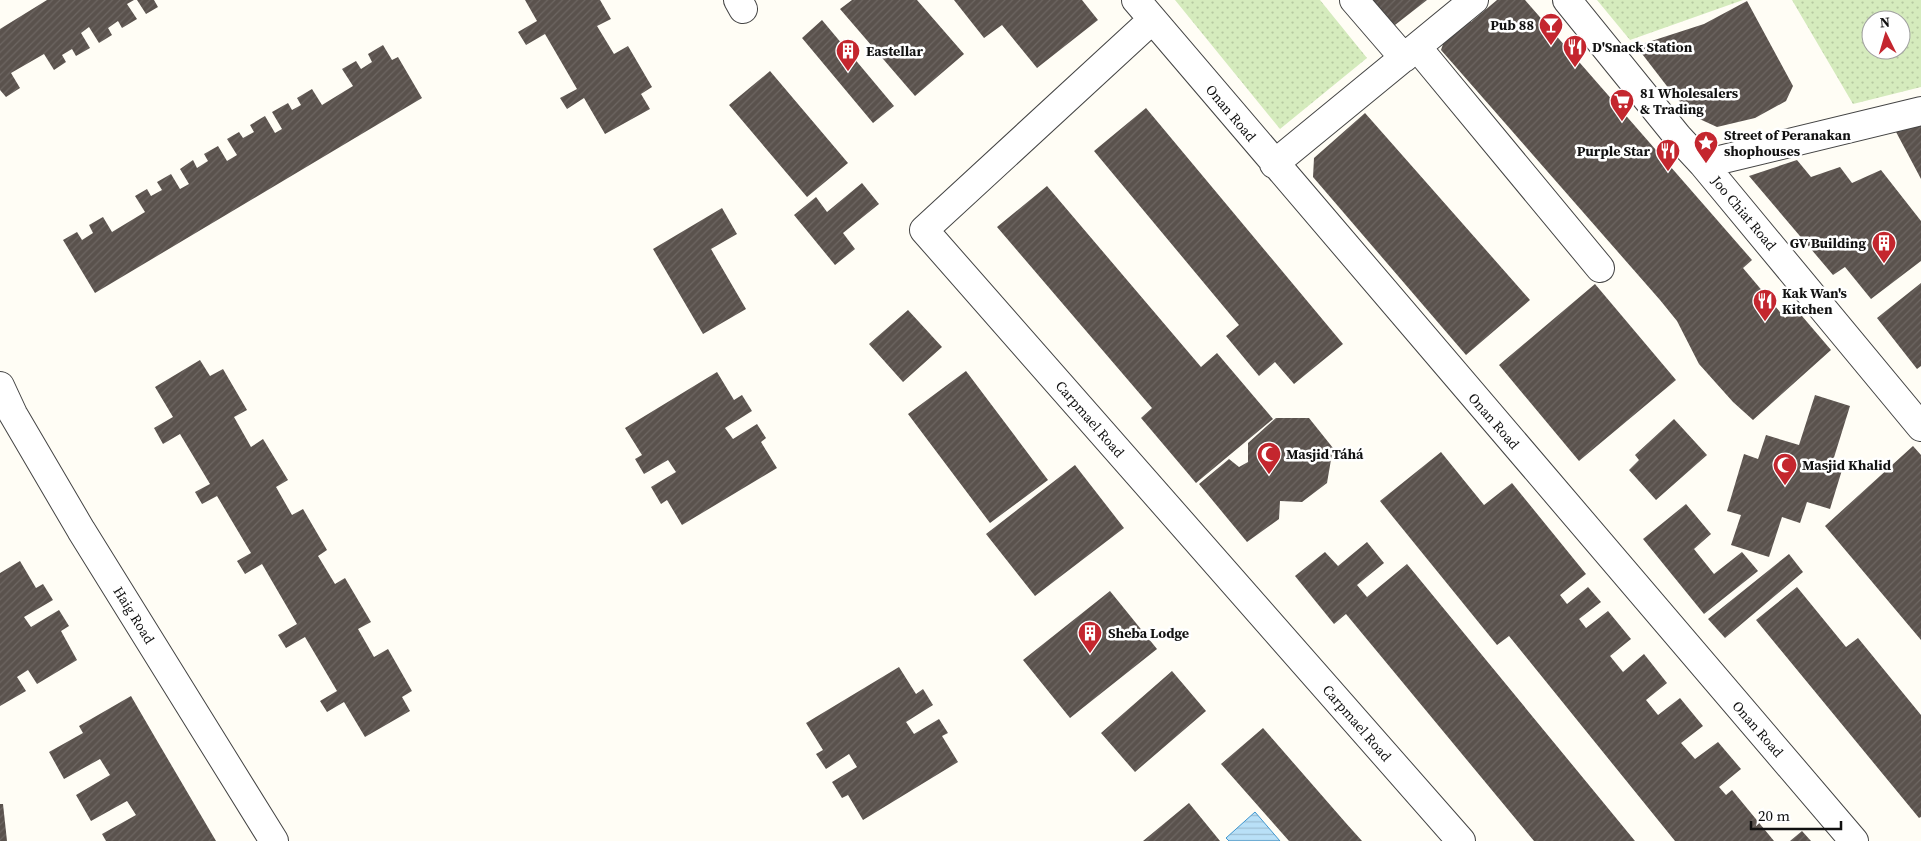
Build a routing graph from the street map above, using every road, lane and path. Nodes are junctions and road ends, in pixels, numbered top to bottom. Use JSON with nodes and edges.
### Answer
{"nodes":[{"id":1,"x":1354,"y":0,"type":"edge"},
{"id":2,"x":1474,"y":0,"type":"edge"},
{"id":3,"x":1567,"y":0,"type":"edge"},
{"id":4,"x":1144,"y":10,"type":"edge"},
{"id":5,"x":1410,"y":52,"type":"junction"},
{"id":6,"x":1921,"y":111,"type":"edge"},
{"id":7,"x":1274,"y":164,"type":"junction"},
{"id":8,"x":1703,"y":164,"type":"junction"},
{"id":9,"x":1600,"y":268,"type":"dead end"},
{"id":10,"x":0,"y":386,"type":"edge"},
{"id":11,"x":1920,"y":424,"type":"edge"},
{"id":12,"x":274,"y":841,"type":"edge"},
{"id":13,"x":1461,"y":841,"type":"edge"},
{"id":14,"x":1854,"y":841,"type":"edge"}],
"edges":[{"from":1,"to":5,"type":"street"},
{"from":2,"to":5,"type":"street"},
{"from":3,"to":8,"type":"street","name":"Joo Chiat Road"},
{"from":4,"to":7,"type":"street","name":"Onan Road"},
{"from":4,"to":13,"type":"street","name":"Carpmael Road"},
{"from":5,"to":7,"type":"street"},
{"from":5,"to":9,"type":"street"},
{"from":6,"to":8,"type":"street"},
{"from":7,"to":14,"type":"street","name":"Onan Road"},
{"from":8,"to":11,"type":"street","name":"Joo Chiat Road"},
{"from":10,"to":12,"type":"street","name":"Haig Road"}]}
